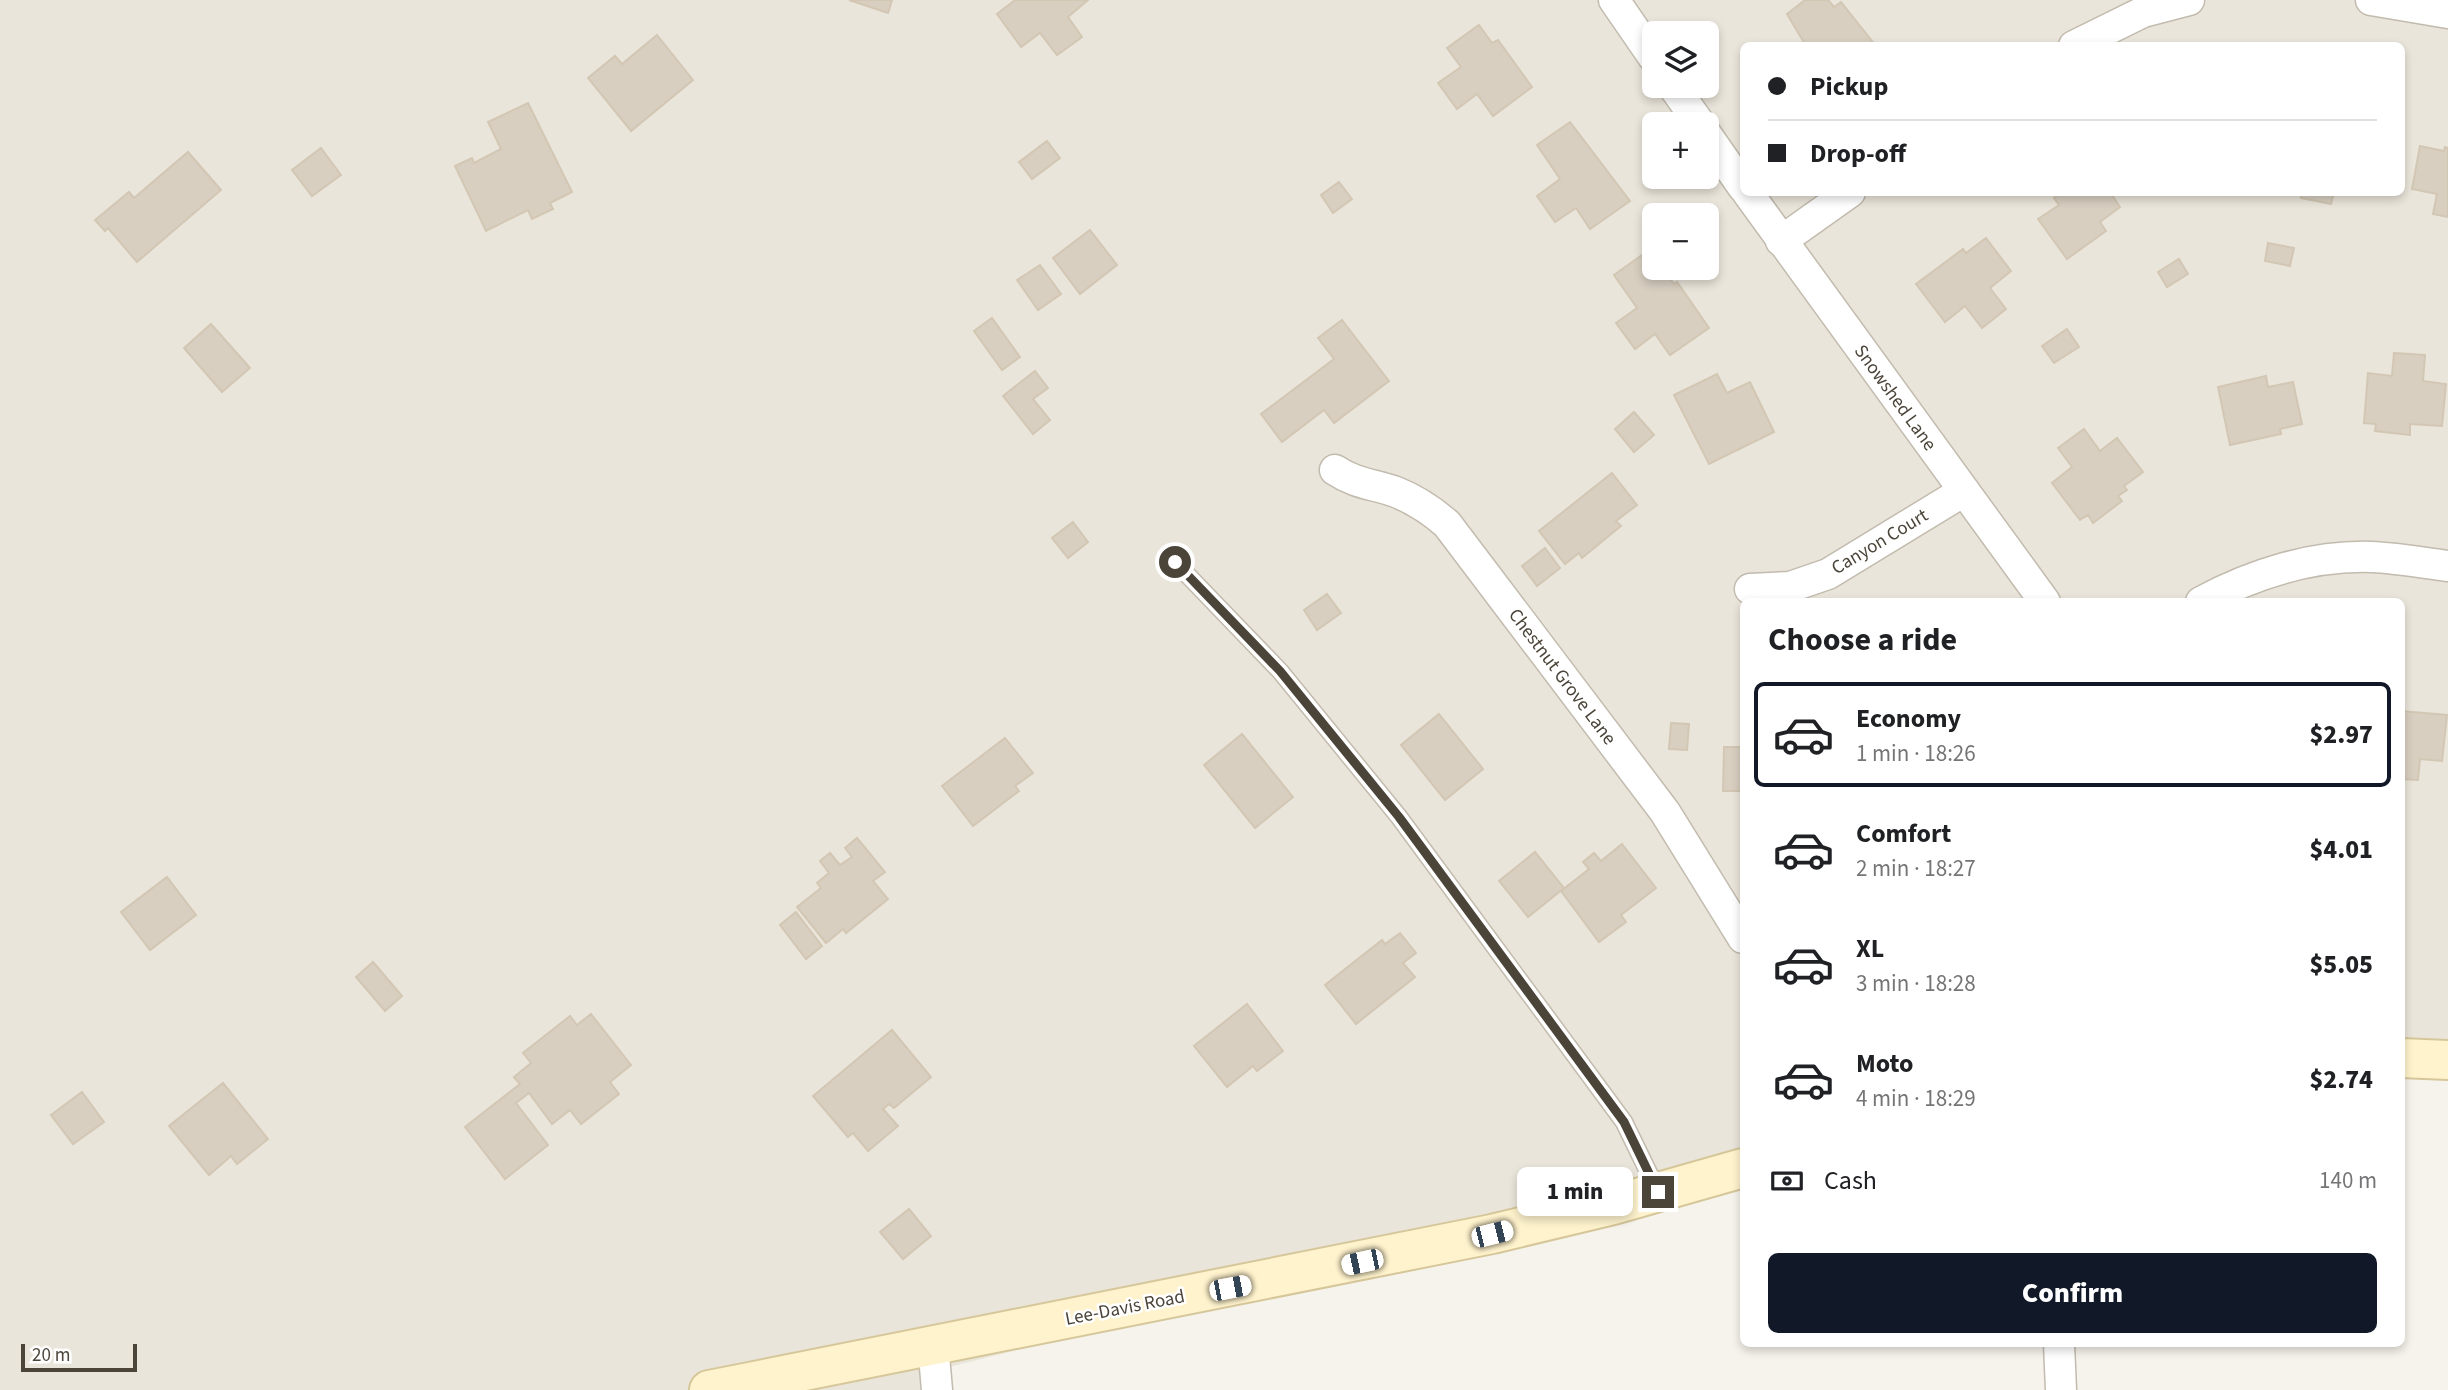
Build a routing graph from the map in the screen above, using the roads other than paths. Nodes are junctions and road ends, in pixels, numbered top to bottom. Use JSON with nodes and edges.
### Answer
{"nodes":[{"id":1,"x":1614,"y":0,"type":"edge"},
{"id":2,"x":2189,"y":0,"type":"edge"},
{"id":3,"x":2371,"y":0,"type":"edge"},
{"id":4,"x":2448,"y":13,"type":"edge"},
{"id":5,"x":1642,"y":41,"type":"edge"},
{"id":6,"x":2082,"y":42,"type":"edge"},
{"id":7,"x":1719,"y":153,"type":"edge"},
{"id":8,"x":1740,"y":183,"type":"edge"},
{"id":9,"x":1750,"y":196,"type":"edge"},
{"id":10,"x":1844,"y":196,"type":"edge"},
{"id":11,"x":1781,"y":241,"type":"junction"},
{"id":12,"x":1335,"y":470,"type":"dead end"},
{"id":13,"x":1964,"y":491,"type":"junction"},
{"id":14,"x":1175,"y":562,"type":"dead end"},
{"id":15,"x":2448,"y":566,"type":"edge"},
{"id":16,"x":1750,"y":589,"type":"dead end"},
{"id":17,"x":2042,"y":598,"type":"edge"},
{"id":18,"x":2210,"y":598,"type":"edge"},
{"id":19,"x":1740,"y":933,"type":"edge"},
{"id":20,"x":2405,"y":1058,"type":"edge"},
{"id":21,"x":2448,"y":1060,"type":"edge"},
{"id":22,"x":1740,"y":1169,"type":"edge"},
{"id":23,"x":1658,"y":1192,"type":"junction"},
{"id":24,"x":933,"y":1344,"type":"junction"},
{"id":25,"x":2059,"y":1347,"type":"edge"},
{"id":26,"x":709,"y":1390,"type":"edge"},
{"id":27,"x":937,"y":1390,"type":"edge"},
{"id":28,"x":2061,"y":1390,"type":"edge"}],
"edges":[{"from":1,"to":5,"type":"street"},
{"from":2,"to":6,"type":"street"},
{"from":3,"to":4,"type":"street"},
{"from":7,"to":8,"type":"street"},
{"from":9,"to":11,"type":"street","name":"Snowshed Lane"},
{"from":10,"to":11,"type":"street"},
{"from":11,"to":13,"type":"street","name":"Snowshed Lane"},
{"from":12,"to":19,"type":"street","name":"Chestnut Grove Lane"},
{"from":13,"to":16,"type":"street","name":"Canyon Court"},
{"from":13,"to":17,"type":"street","name":"Snowshed Lane"},
{"from":14,"to":23,"type":"lane"},
{"from":15,"to":18,"type":"street"},
{"from":20,"to":21,"type":"main road"},
{"from":22,"to":23,"type":"main road","name":"Lee-Davis Road"},
{"from":23,"to":24,"type":"main road","name":"Lee-Davis Road"},
{"from":24,"to":26,"type":"main road","name":"Lee-Davis Road"},
{"from":24,"to":27,"type":"street"},
{"from":25,"to":28,"type":"street"}]}
